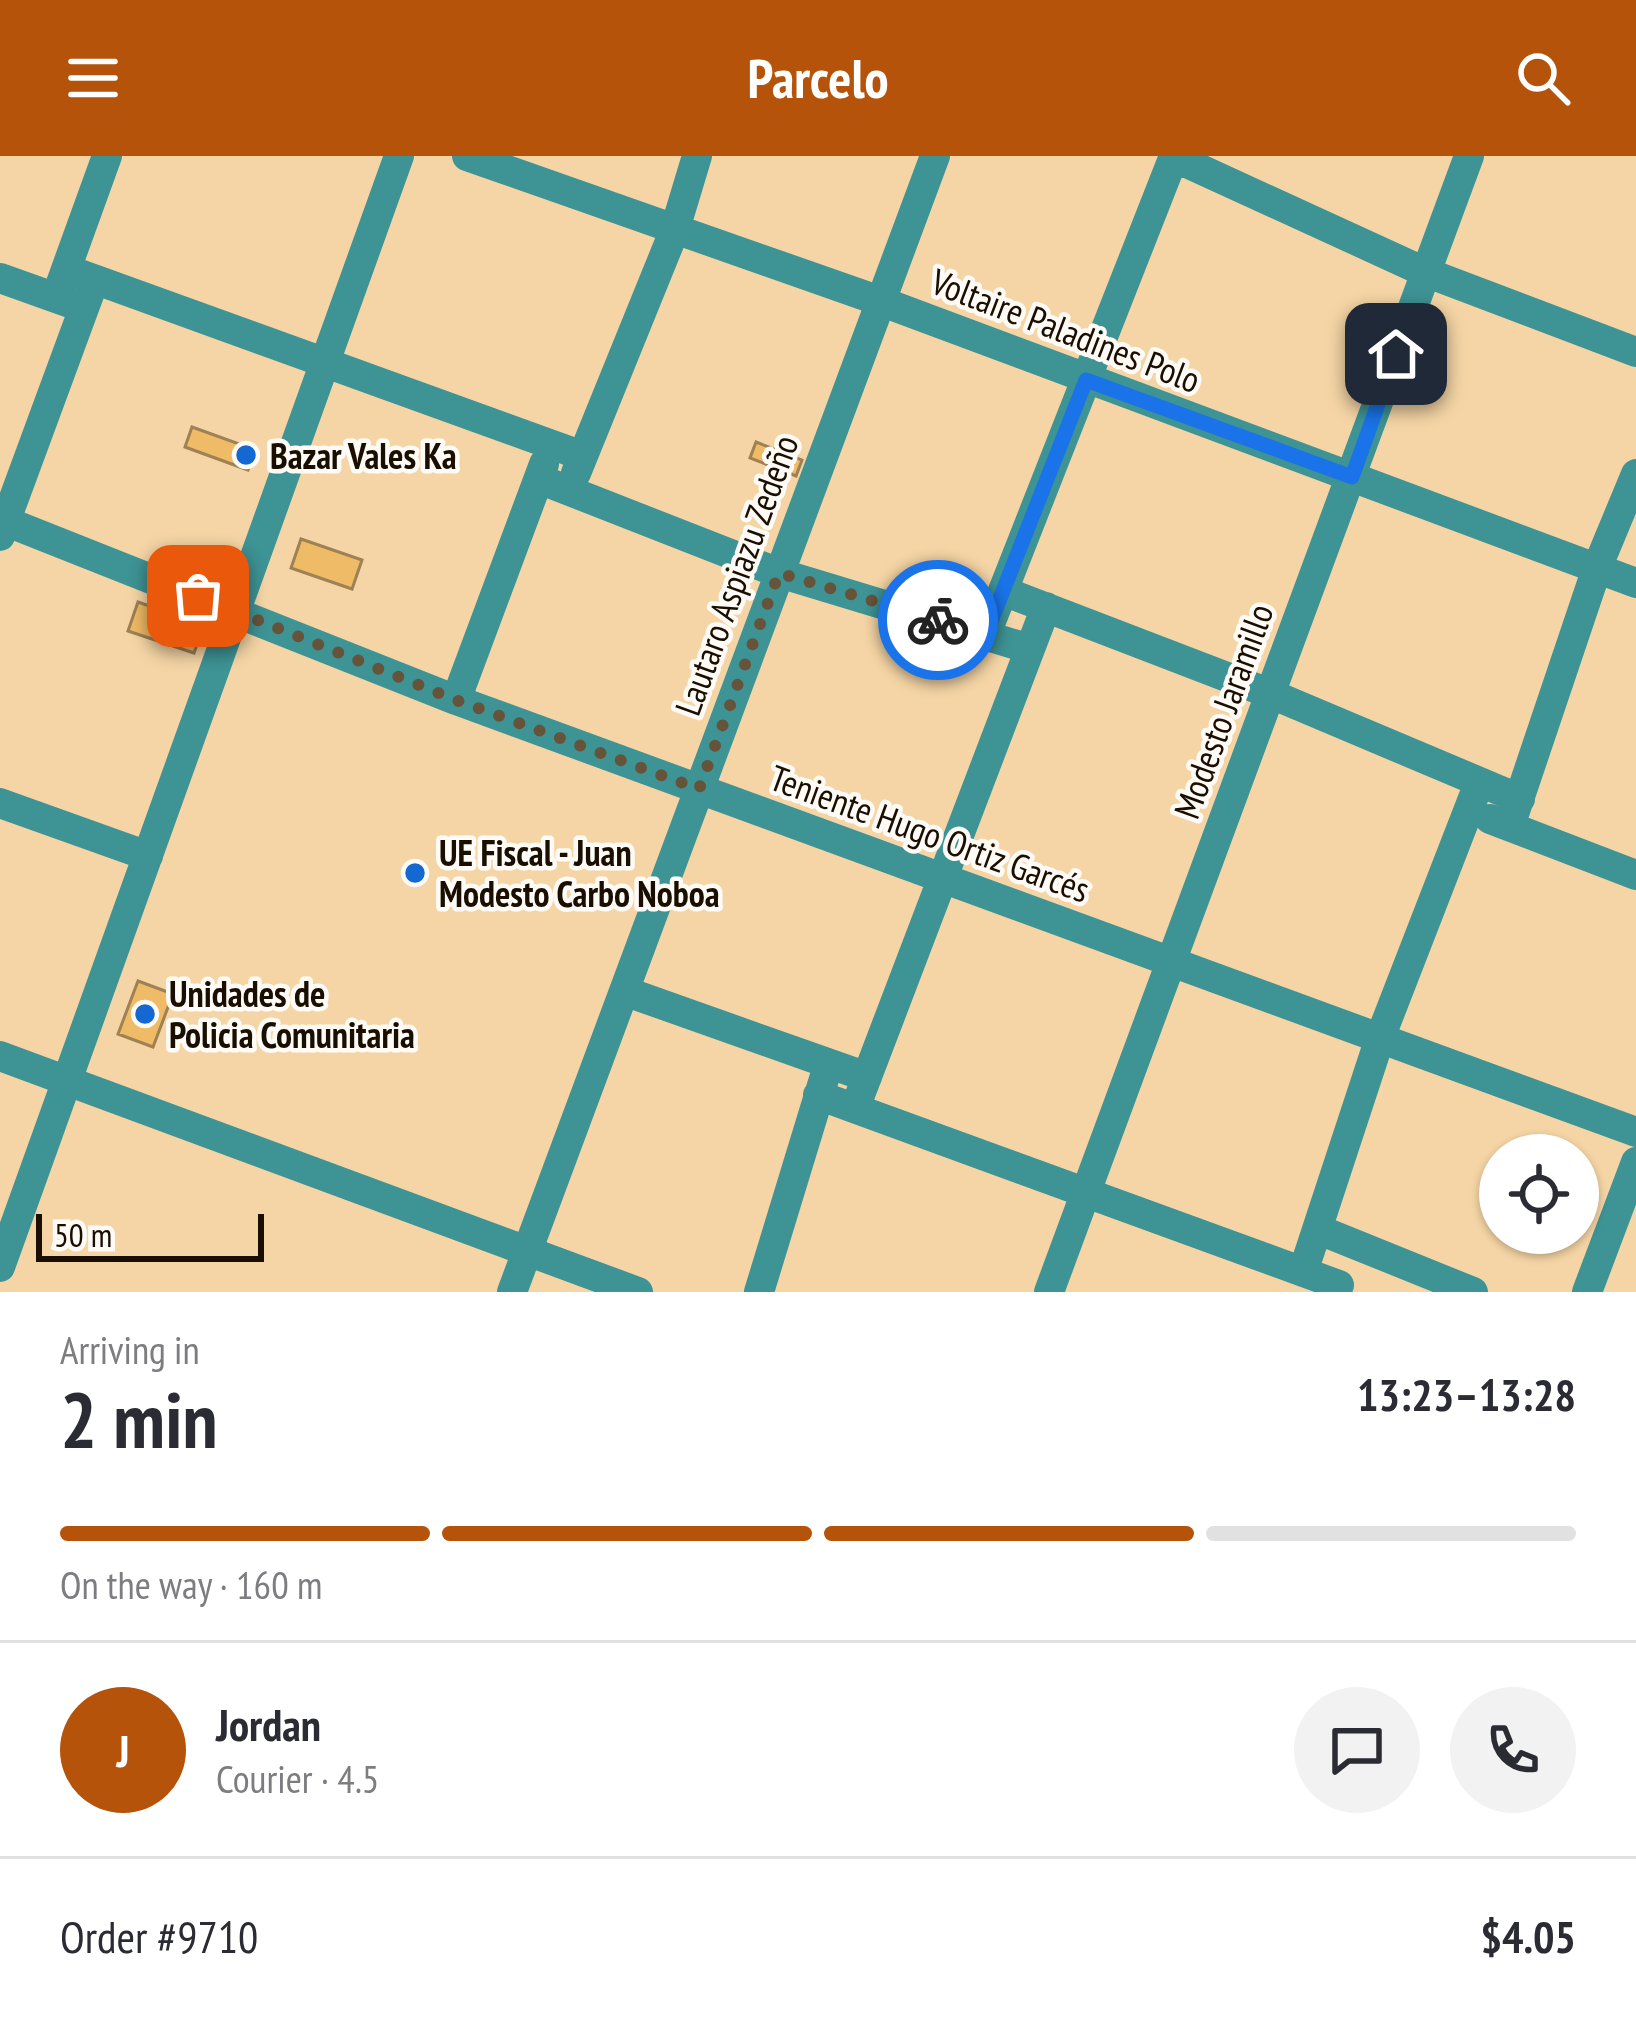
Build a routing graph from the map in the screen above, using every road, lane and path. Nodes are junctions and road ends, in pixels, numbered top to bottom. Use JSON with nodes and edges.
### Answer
{"nodes":[{"id":1,"x":106,"y":156,"type":"edge"},
{"id":2,"x":400,"y":156,"type":"edge"},
{"id":3,"x":467,"y":156,"type":"edge"},
{"id":4,"x":698,"y":156,"type":"edge"},
{"id":5,"x":935,"y":156,"type":"edge"},
{"id":6,"x":1469,"y":156,"type":"edge"},
{"id":7,"x":1174,"y":157,"type":"edge"},
{"id":8,"x":1207,"y":163,"type":"edge"},
{"id":9,"x":675,"y":229,"type":"junction"},
{"id":10,"x":1425,"y":272,"type":"junction"},
{"id":11,"x":0,"y":278,"type":"edge"},
{"id":12,"x":75,"y":289,"type":"junction"},
{"id":13,"x":880,"y":302,"type":"junction"},
{"id":14,"x":1636,"y":352,"type":"edge"},
{"id":15,"x":322,"y":363,"type":"junction"},
{"id":16,"x":1086,"y":380,"type":"junction"},
{"id":17,"x":550,"y":446,"type":"junction"},
{"id":18,"x":583,"y":456,"type":"junction"},
{"id":19,"x":1636,"y":474,"type":"edge"},
{"id":20,"x":1352,"y":477,"type":"junction"},
{"id":21,"x":539,"y":478,"type":"junction"},
{"id":22,"x":570,"y":490,"type":"junction"},
{"id":23,"x":2,"y":525,"type":"edge"},
{"id":24,"x":1597,"y":568,"type":"junction"},
{"id":25,"x":779,"y":573,"type":"junction"},
{"id":26,"x":1636,"y":583,"type":"edge"},
{"id":27,"x":1003,"y":591,"type":"junction"},
{"id":28,"x":1046,"y":607,"type":"junction"},
{"id":29,"x":237,"y":611,"type":"junction"},
{"id":30,"x":986,"y":634,"type":"junction"},
{"id":31,"x":1030,"y":649,"type":"junction"},
{"id":32,"x":1271,"y":694,"type":"junction"},
{"id":33,"x":456,"y":700,"type":"junction"},
{"id":34,"x":699,"y":789,"type":"junction"},
{"id":35,"x":1474,"y":797,"type":"junction"},
{"id":36,"x":0,"y":803,"type":"edge"},
{"id":37,"x":1515,"y":812,"type":"junction"},
{"id":38,"x":148,"y":856,"type":"junction"},
{"id":39,"x":1636,"y":874,"type":"edge"},
{"id":40,"x":942,"y":878,"type":"junction"},
{"id":41,"x":1171,"y":962,"type":"junction"},
{"id":42,"x":623,"y":991,"type":"junction"},
{"id":43,"x":1380,"y":1038,"type":"junction"},
{"id":44,"x":0,"y":1056,"type":"edge"},
{"id":45,"x":829,"y":1064,"type":"junction"},
{"id":46,"x":867,"y":1078,"type":"junction"},
{"id":47,"x":67,"y":1081,"type":"junction"},
{"id":48,"x":818,"y":1094,"type":"junction"},
{"id":49,"x":856,"y":1108,"type":"junction"},
{"id":50,"x":1636,"y":1132,"type":"edge"},
{"id":51,"x":1636,"y":1162,"type":"edge"},
{"id":52,"x":1086,"y":1192,"type":"junction"},
{"id":53,"x":1317,"y":1229,"type":"junction"},
{"id":54,"x":1354,"y":1245,"type":"junction"},
{"id":55,"x":527,"y":1251,"type":"junction"},
{"id":56,"x":0,"y":1267,"type":"edge"},
{"id":57,"x":1303,"y":1272,"type":"junction"},
{"id":58,"x":1338,"y":1288,"type":"edge"},
{"id":59,"x":512,"y":1292,"type":"edge"},
{"id":60,"x":638,"y":1292,"type":"edge"},
{"id":61,"x":760,"y":1292,"type":"edge"},
{"id":62,"x":1049,"y":1292,"type":"edge"},
{"id":63,"x":1473,"y":1292,"type":"edge"},
{"id":64,"x":1588,"y":1292,"type":"edge"}],
"edges":[{"from":1,"to":12,"type":"street"},
{"from":2,"to":15,"type":"street"},
{"from":3,"to":9,"type":"street","name":"Voltaire Paladines Polo"},
{"from":4,"to":9,"type":"street"},
{"from":5,"to":13,"type":"street","name":"Lautaro Aspiazu Zedeño"},
{"from":6,"to":10,"type":"street","name":"Modesto Jaramillo"},
{"from":7,"to":8,"type":"street"},
{"from":7,"to":16,"type":"street"},
{"from":8,"to":10,"type":"street"},
{"from":9,"to":13,"type":"street","name":"Voltaire Paladines Polo"},
{"from":9,"to":18,"type":"street"},
{"from":10,"to":14,"type":"street"},
{"from":10,"to":20,"type":"street","name":"Modesto Jaramillo"},
{"from":11,"to":12,"type":"street"},
{"from":12,"to":15,"type":"street"},
{"from":12,"to":23,"type":"street"},
{"from":13,"to":16,"type":"street","name":"Voltaire Paladines Polo"},
{"from":13,"to":25,"type":"street","name":"Lautaro Aspiazu Zedeño"},
{"from":15,"to":17,"type":"street"},
{"from":15,"to":29,"type":"street"},
{"from":16,"to":20,"type":"street","name":"Voltaire Paladines Polo"},
{"from":16,"to":27,"type":"street"},
{"from":17,"to":18,"type":"street"},
{"from":17,"to":21,"type":"street"},
{"from":18,"to":22,"type":"street"},
{"from":19,"to":24,"type":"street"},
{"from":20,"to":24,"type":"street","name":"Voltaire Paladines Polo"},
{"from":20,"to":32,"type":"street","name":"Modesto Jaramillo"},
{"from":21,"to":22,"type":"street"},
{"from":21,"to":33,"type":"street"},
{"from":22,"to":25,"type":"street"},
{"from":23,"to":29,"type":"street","name":"Teniente Hugo Ortiz Garcés"},
{"from":24,"to":26,"type":"street","name":"Voltaire Paladines Polo"},
{"from":24,"to":37,"type":"street"},
{"from":25,"to":30,"type":"street"},
{"from":25,"to":34,"type":"street","name":"Lautaro Aspiazu Zedeño"},
{"from":27,"to":28,"type":"street"},
{"from":27,"to":30,"type":"street"},
{"from":28,"to":31,"type":"street"},
{"from":28,"to":32,"type":"street"},
{"from":29,"to":33,"type":"street","name":"Teniente Hugo Ortiz Garcés"},
{"from":29,"to":38,"type":"street"},
{"from":30,"to":31,"type":"street"},
{"from":31,"to":40,"type":"street"},
{"from":32,"to":35,"type":"street"},
{"from":32,"to":41,"type":"street","name":"Modesto Jaramillo"},
{"from":33,"to":34,"type":"street","name":"Teniente Hugo Ortiz Garcés"},
{"from":34,"to":40,"type":"street","name":"Teniente Hugo Ortiz Garcés"},
{"from":34,"to":42,"type":"street","name":"Lautaro Aspiazu Zedeño"},
{"from":35,"to":37,"type":"street"},
{"from":35,"to":43,"type":"street"},
{"from":36,"to":38,"type":"street"},
{"from":37,"to":39,"type":"street"},
{"from":38,"to":47,"type":"street"},
{"from":40,"to":41,"type":"street","name":"Teniente Hugo Ortiz Garcés"},
{"from":40,"to":46,"type":"street"},
{"from":41,"to":43,"type":"street","name":"Teniente Hugo Ortiz Garcés"},
{"from":41,"to":52,"type":"street","name":"Modesto Jaramillo"},
{"from":42,"to":45,"type":"street"},
{"from":42,"to":55,"type":"street","name":"Lautaro Aspiazu Zedeño"},
{"from":43,"to":50,"type":"street","name":"Teniente Hugo Ortiz Garcés"},
{"from":43,"to":53,"type":"street"},
{"from":44,"to":47,"type":"street"},
{"from":45,"to":46,"type":"street"},
{"from":45,"to":48,"type":"street"},
{"from":46,"to":49,"type":"street"},
{"from":47,"to":55,"type":"street"},
{"from":47,"to":56,"type":"street"},
{"from":48,"to":49,"type":"street"},
{"from":48,"to":61,"type":"street"},
{"from":49,"to":52,"type":"street"},
{"from":51,"to":64,"type":"street"},
{"from":52,"to":57,"type":"street"},
{"from":52,"to":62,"type":"street","name":"Modesto Jaramillo"},
{"from":53,"to":54,"type":"street"},
{"from":53,"to":57,"type":"street"},
{"from":54,"to":58,"type":"street"},
{"from":54,"to":63,"type":"street"},
{"from":55,"to":59,"type":"street","name":"Lautaro Aspiazu Zedeño"},
{"from":55,"to":60,"type":"street"},
{"from":57,"to":58,"type":"street"}]}
